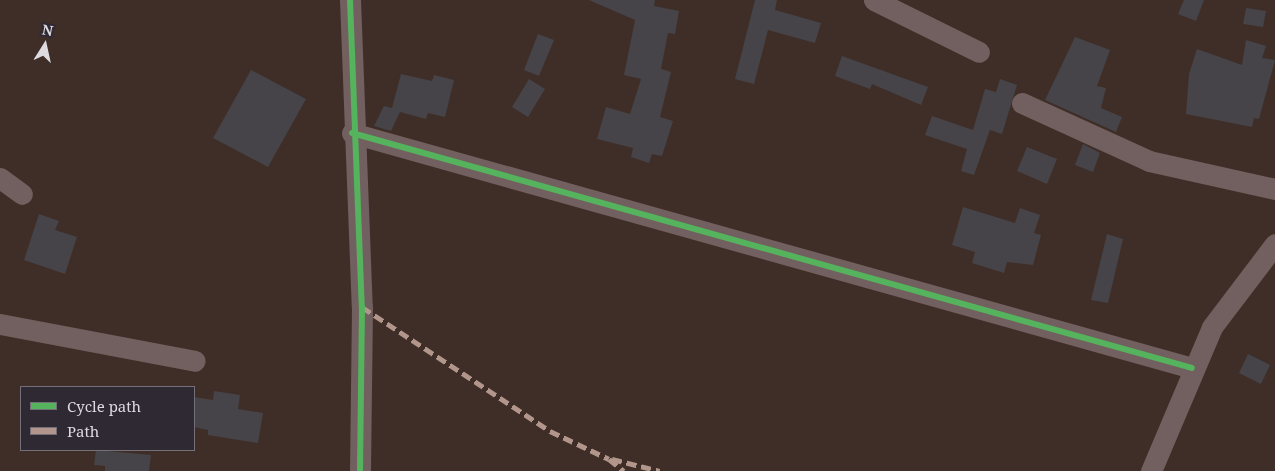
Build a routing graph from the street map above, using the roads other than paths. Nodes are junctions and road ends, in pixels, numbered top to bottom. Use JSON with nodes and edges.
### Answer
{"nodes":[{"id":1,"x":350,"y":0,"type":"edge"},
{"id":2,"x":874,"y":0,"type":"edge"},
{"id":3,"x":979,"y":52,"type":"dead end"},
{"id":4,"x":1022,"y":103,"type":"dead end"},
{"id":5,"x":352,"y":133,"type":"junction"},
{"id":6,"x":0,"y":178,"type":"edge"},
{"id":7,"x":1275,"y":189,"type":"edge"},
{"id":8,"x":22,"y":194,"type":"dead end"},
{"id":9,"x":1275,"y":244,"type":"edge"},
{"id":10,"x":0,"y":324,"type":"edge"},
{"id":11,"x":195,"y":361,"type":"dead end"},
{"id":12,"x":1192,"y":368,"type":"junction"},
{"id":13,"x":360,"y":471,"type":"edge"},
{"id":14,"x":1151,"y":471,"type":"edge"}],
"edges":[{"from":1,"to":5,"type":"street"},
{"from":2,"to":3,"type":"street"},
{"from":4,"to":7,"type":"street"},
{"from":5,"to":12,"type":"street"},
{"from":5,"to":13,"type":"street"},
{"from":6,"to":8,"type":"street"},
{"from":9,"to":12,"type":"street"},
{"from":10,"to":11,"type":"street"},
{"from":12,"to":14,"type":"street"}]}
